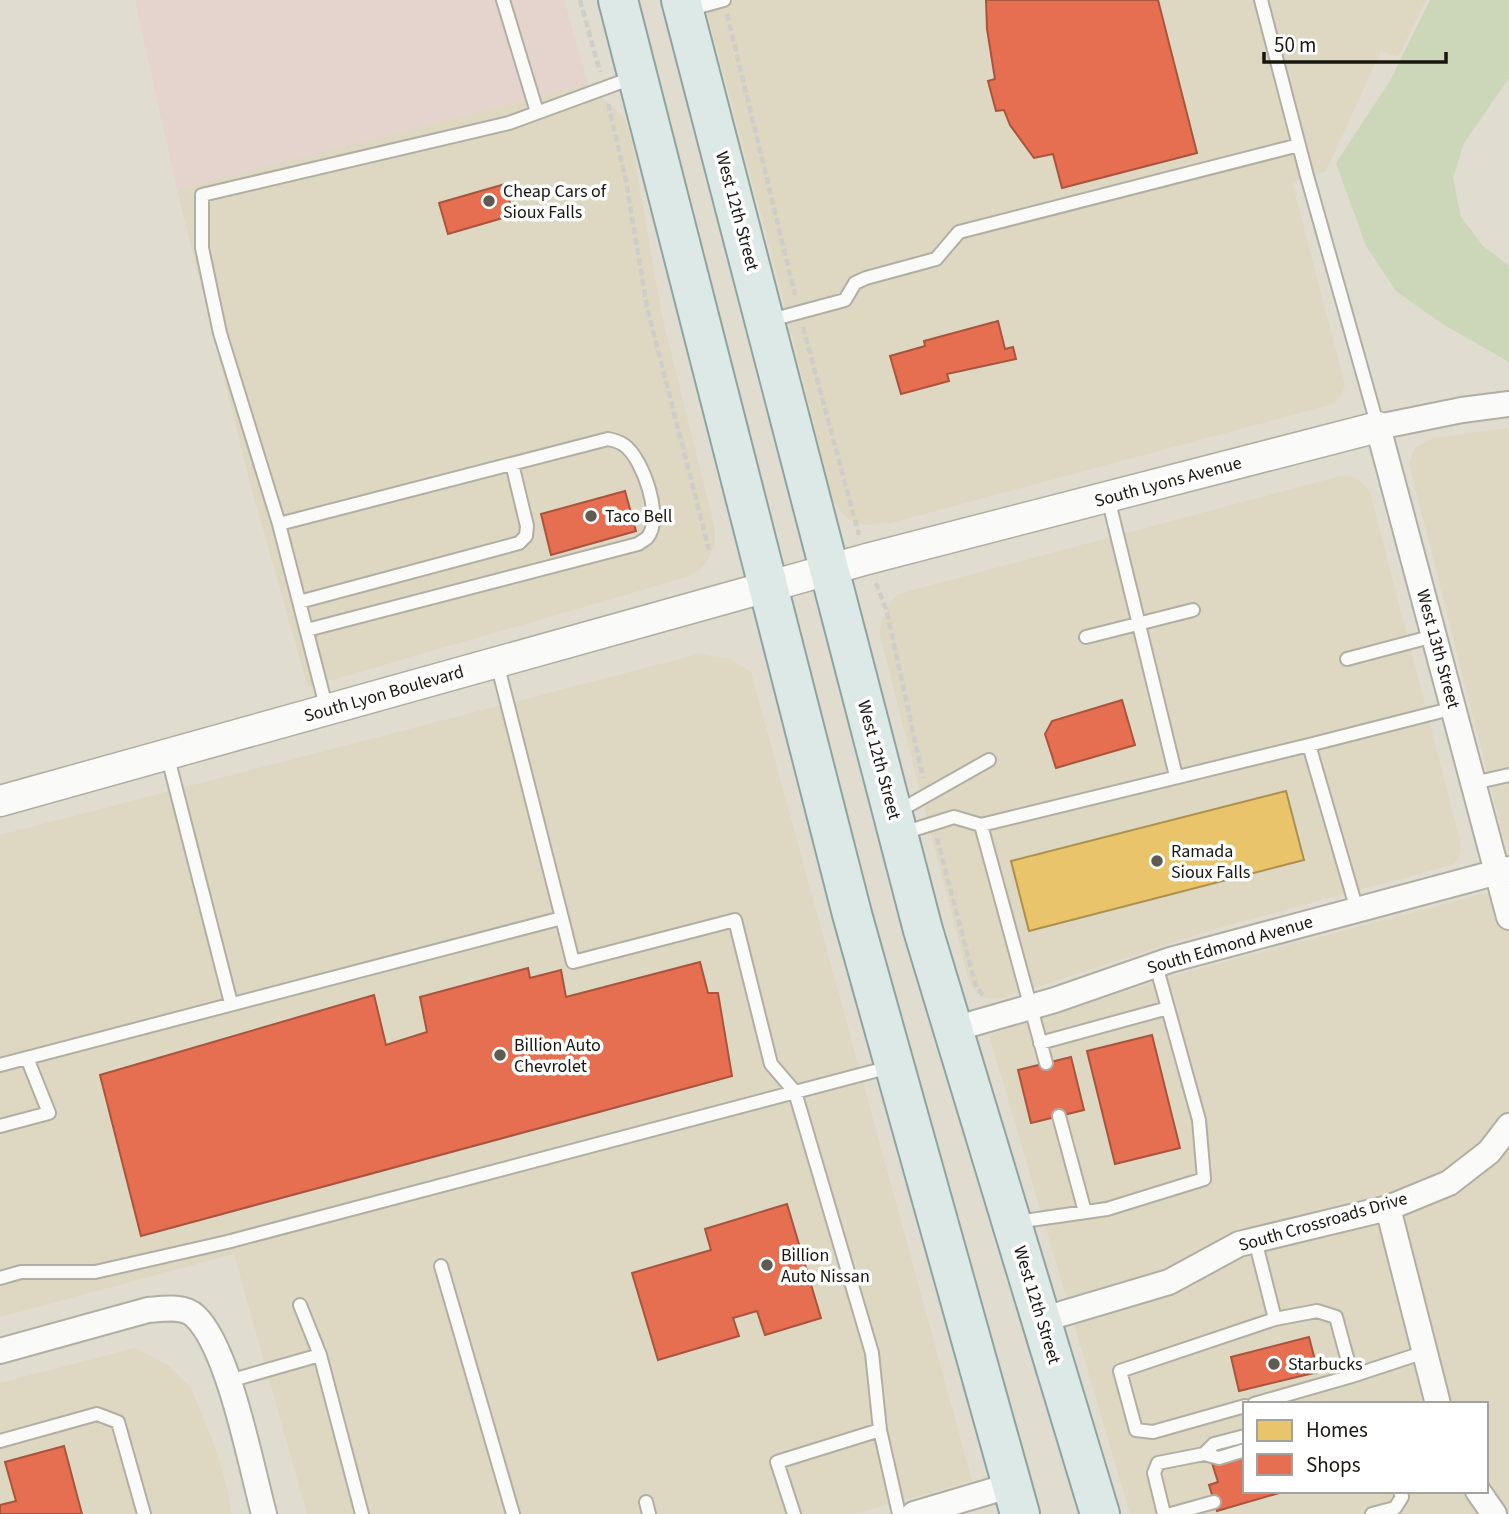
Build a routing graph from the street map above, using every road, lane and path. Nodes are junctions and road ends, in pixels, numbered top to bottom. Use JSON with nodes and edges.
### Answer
{"nodes":[{"id":1,"x":503,"y":0,"type":"edge"},
{"id":2,"x":580,"y":0,"type":"edge"},
{"id":3,"x":618,"y":0,"type":"edge"},
{"id":4,"x":1261,"y":0,"type":"edge"},
{"id":5,"x":683,"y":5,"type":"edge"},
{"id":6,"x":725,"y":7,"type":"edge"},
{"id":7,"x":622,"y":82,"type":"junction"},
{"id":8,"x":537,"y":112,"type":"junction"},
{"id":9,"x":1299,"y":145,"type":"junction"},
{"id":10,"x":783,"y":317,"type":"junction"},
{"id":11,"x":1509,"y":404,"type":"edge"},
{"id":12,"x":1378,"y":427,"type":"junction"},
{"id":13,"x":512,"y":464,"type":"junction"},
{"id":14,"x":1108,"y":498,"type":"junction"},
{"id":15,"x":853,"y":519,"type":"dead end"},
{"id":16,"x":279,"y":524,"type":"junction"},
{"id":17,"x":709,"y":550,"type":"dead end"},
{"id":18,"x":830,"y":570,"type":"junction"},
{"id":19,"x":769,"y":587,"type":"junction"},
{"id":20,"x":299,"y":602,"type":"junction"},
{"id":21,"x":1193,"y":610,"type":"dead end"},
{"id":22,"x":1139,"y":625,"type":"junction"},
{"id":23,"x":307,"y":630,"type":"junction"},
{"id":24,"x":1434,"y":636,"type":"junction"},
{"id":25,"x":1086,"y":637,"type":"dead end"},
{"id":26,"x":1348,"y":659,"type":"dead end"},
{"id":27,"x":497,"y":662,"type":"junction"},
{"id":28,"x":1454,"y":708,"type":"junction"},
{"id":29,"x":327,"y":710,"type":"junction"},
{"id":30,"x":1309,"y":745,"type":"junction"},
{"id":31,"x":167,"y":754,"type":"junction"},
{"id":32,"x":989,"y":760,"type":"dead end"},
{"id":33,"x":1509,"y":775,"type":"edge"},
{"id":34,"x":1176,"y":776,"type":"junction"},
{"id":35,"x":1474,"y":783,"type":"junction"},
{"id":36,"x":0,"y":801,"type":"edge"},
{"id":37,"x":896,"y":824,"type":"junction"},
{"id":38,"x":981,"y":825,"type":"junction"},
{"id":39,"x":1503,"y":870,"type":"edge"},
{"id":40,"x":1357,"y":909,"type":"junction"},
{"id":41,"x":1509,"y":917,"type":"edge"},
{"id":42,"x":562,"y":918,"type":"junction"},
{"id":43,"x":1156,"y":965,"type":"junction"},
{"id":44,"x":231,"y":1003,"type":"junction"},
{"id":45,"x":1031,"y":1007,"type":"junction"},
{"id":46,"x":1168,"y":1008,"type":"junction"},
{"id":47,"x":954,"y":1029,"type":"junction"},
{"id":48,"x":1040,"y":1043,"type":"junction"},
{"id":49,"x":27,"y":1058,"type":"junction"},
{"id":50,"x":1046,"y":1063,"type":"dead end"},
{"id":51,"x":0,"y":1065,"type":"edge"},
{"id":52,"x":896,"y":1065,"type":"junction"},
{"id":53,"x":795,"y":1092,"type":"junction"},
{"id":54,"x":1059,"y":1116,"type":"dead end"},
{"id":55,"x":0,"y":1126,"type":"edge"},
{"id":56,"x":1509,"y":1126,"type":"edge"},
{"id":57,"x":1388,"y":1208,"type":"junction"},
{"id":58,"x":1085,"y":1212,"type":"junction"},
{"id":59,"x":1012,"y":1222,"type":"junction"},
{"id":60,"x":1255,"y":1240,"type":"junction"},
{"id":61,"x":441,"y":1266,"type":"dead end"},
{"id":62,"x":0,"y":1278,"type":"edge"},
{"id":63,"x":300,"y":1305,"type":"dead end"},
{"id":64,"x":1275,"y":1319,"type":"junction"},
{"id":65,"x":1041,"y":1320,"type":"junction"},
{"id":66,"x":0,"y":1351,"type":"edge"},
{"id":67,"x":1425,"y":1352,"type":"junction"},
{"id":68,"x":320,"y":1355,"type":"junction"},
{"id":69,"x":1352,"y":1376,"type":"junction"},
{"id":70,"x":229,"y":1381,"type":"junction"},
{"id":71,"x":1261,"y":1402,"type":"edge"},
{"id":72,"x":1438,"y":1402,"type":"edge"},
{"id":73,"x":1243,"y":1407,"type":"edge"},
{"id":74,"x":880,"y":1430,"type":"junction"},
{"id":75,"x":1243,"y":1437,"type":"edge"},
{"id":76,"x":0,"y":1441,"type":"edge"},
{"id":77,"x":1243,"y":1451,"type":"edge"},
{"id":78,"x":1204,"y":1454,"type":"junction"},
{"id":79,"x":1401,"y":1493,"type":"edge"},
{"id":80,"x":1479,"y":1493,"type":"edge"},
{"id":81,"x":1016,"y":1500,"type":"edge"},
{"id":82,"x":1214,"y":1502,"type":"dead end"},
{"id":83,"x":144,"y":1514,"type":"edge"},
{"id":84,"x":264,"y":1514,"type":"edge"},
{"id":85,"x":362,"y":1514,"type":"edge"},
{"id":86,"x":513,"y":1514,"type":"edge"},
{"id":87,"x":794,"y":1514,"type":"edge"},
{"id":88,"x":899,"y":1514,"type":"edge"},
{"id":89,"x":914,"y":1514,"type":"edge"},
{"id":90,"x":1100,"y":1514,"type":"edge"},
{"id":91,"x":1164,"y":1514,"type":"edge"},
{"id":92,"x":1171,"y":1514,"type":"edge"},
{"id":93,"x":1372,"y":1514,"type":"edge"},
{"id":94,"x":1494,"y":1514,"type":"edge"}],
"edges":[{"from":1,"to":8,"type":"lane"},
{"from":2,"to":7,"type":"path"},
{"from":3,"to":7,"type":"main road"},
{"from":4,"to":9,"type":"lane"},
{"from":5,"to":6,"type":"lane"},
{"from":5,"to":10,"type":"main road","name":"West 12th Street"},
{"from":6,"to":10,"type":"path"},
{"from":7,"to":8,"type":"lane"},
{"from":7,"to":17,"type":"path"},
{"from":7,"to":19,"type":"main road"},
{"from":8,"to":16,"type":"lane"},
{"from":9,"to":10,"type":"lane"},
{"from":9,"to":12,"type":"lane"},
{"from":10,"to":15,"type":"path"},
{"from":10,"to":18,"type":"main road","name":"West 12th Street"},
{"from":11,"to":12,"type":"street","name":"South Lyons Avenue"},
{"from":12,"to":14,"type":"street","name":"South Lyons Avenue"},
{"from":12,"to":24,"type":"street","name":"West 13th Street"},
{"from":13,"to":16,"type":"lane"},
{"from":13,"to":20,"type":"lane"},
{"from":13,"to":23,"type":"lane"},
{"from":14,"to":18,"type":"street","name":"South Lyons Avenue"},
{"from":14,"to":22,"type":"lane"},
{"from":16,"to":20,"type":"lane"},
{"from":18,"to":19,"type":"street","name":"South Lyons Avenue"},
{"from":18,"to":37,"type":"main road","name":"West 12th Street"},
{"from":19,"to":27,"type":"street","name":"South Lyon Boulevard"},
{"from":19,"to":52,"type":"main road"},
{"from":20,"to":23,"type":"lane"},
{"from":21,"to":22,"type":"lane"},
{"from":22,"to":25,"type":"lane"},
{"from":22,"to":34,"type":"lane"},
{"from":23,"to":29,"type":"lane"},
{"from":24,"to":26,"type":"lane"},
{"from":24,"to":28,"type":"street","name":"West 13th Street"},
{"from":27,"to":29,"type":"street","name":"South Lyon Boulevard"},
{"from":27,"to":42,"type":"lane"},
{"from":28,"to":30,"type":"lane"},
{"from":28,"to":35,"type":"street","name":"West 13th Street"},
{"from":29,"to":31,"type":"street","name":"South Lyon Boulevard"},
{"from":30,"to":34,"type":"lane"},
{"from":30,"to":40,"type":"lane"},
{"from":31,"to":36,"type":"street","name":"South Lyon Boulevard"},
{"from":31,"to":44,"type":"lane"},
{"from":32,"to":37,"type":"lane"},
{"from":33,"to":35,"type":"lane"},
{"from":34,"to":38,"type":"lane"},
{"from":35,"to":39,"type":"street","name":"West 13th Street"},
{"from":37,"to":38,"type":"lane"},
{"from":37,"to":47,"type":"main road","name":"West 12th Street"},
{"from":38,"to":45,"type":"lane"},
{"from":39,"to":40,"type":"street","name":"South Edmond Avenue"},
{"from":39,"to":41,"type":"street"},
{"from":40,"to":43,"type":"street","name":"South Edmond Avenue"},
{"from":42,"to":44,"type":"lane"},
{"from":42,"to":53,"type":"lane"},
{"from":43,"to":45,"type":"street","name":"South Edmond Avenue"},
{"from":43,"to":46,"type":"lane"},
{"from":44,"to":49,"type":"lane"},
{"from":45,"to":47,"type":"street","name":"South Edmond Avenue"},
{"from":45,"to":48,"type":"lane"},
{"from":46,"to":48,"type":"lane"},
{"from":46,"to":58,"type":"lane"},
{"from":47,"to":59,"type":"main road","name":"West 12th Street"},
{"from":48,"to":50,"type":"lane"},
{"from":49,"to":51,"type":"lane"},
{"from":49,"to":55,"type":"lane"},
{"from":52,"to":53,"type":"lane"},
{"from":52,"to":81,"type":"main road"},
{"from":53,"to":62,"type":"lane"},
{"from":53,"to":74,"type":"lane"},
{"from":54,"to":58,"type":"lane"},
{"from":56,"to":57,"type":"street","name":"South Crossroads Drive"},
{"from":57,"to":60,"type":"street","name":"South Crossroads Drive"},
{"from":57,"to":67,"type":"street"},
{"from":58,"to":59,"type":"lane"},
{"from":59,"to":65,"type":"main road","name":"West 12th Street"},
{"from":60,"to":64,"type":"lane"},
{"from":60,"to":65,"type":"street","name":"South Crossroads Drive"},
{"from":61,"to":86,"type":"lane"},
{"from":63,"to":68,"type":"lane"},
{"from":64,"to":69,"type":"lane"},
{"from":64,"to":73,"type":"lane"},
{"from":65,"to":90,"type":"main road","name":"West 12th Street"},
{"from":66,"to":70,"type":"street"},
{"from":67,"to":69,"type":"lane"},
{"from":67,"to":72,"type":"street"},
{"from":68,"to":70,"type":"lane"},
{"from":68,"to":85,"type":"lane"},
{"from":69,"to":71,"type":"lane"},
{"from":70,"to":84,"type":"street"},
{"from":74,"to":87,"type":"lane"},
{"from":74,"to":88,"type":"lane"},
{"from":75,"to":78,"type":"lane"},
{"from":76,"to":83,"type":"lane"},
{"from":77,"to":78,"type":"lane"},
{"from":78,"to":91,"type":"lane"},
{"from":79,"to":93,"type":"lane"},
{"from":80,"to":94,"type":"street"},
{"from":81,"to":89,"type":"street"},
{"from":82,"to":92,"type":"lane"}]}
